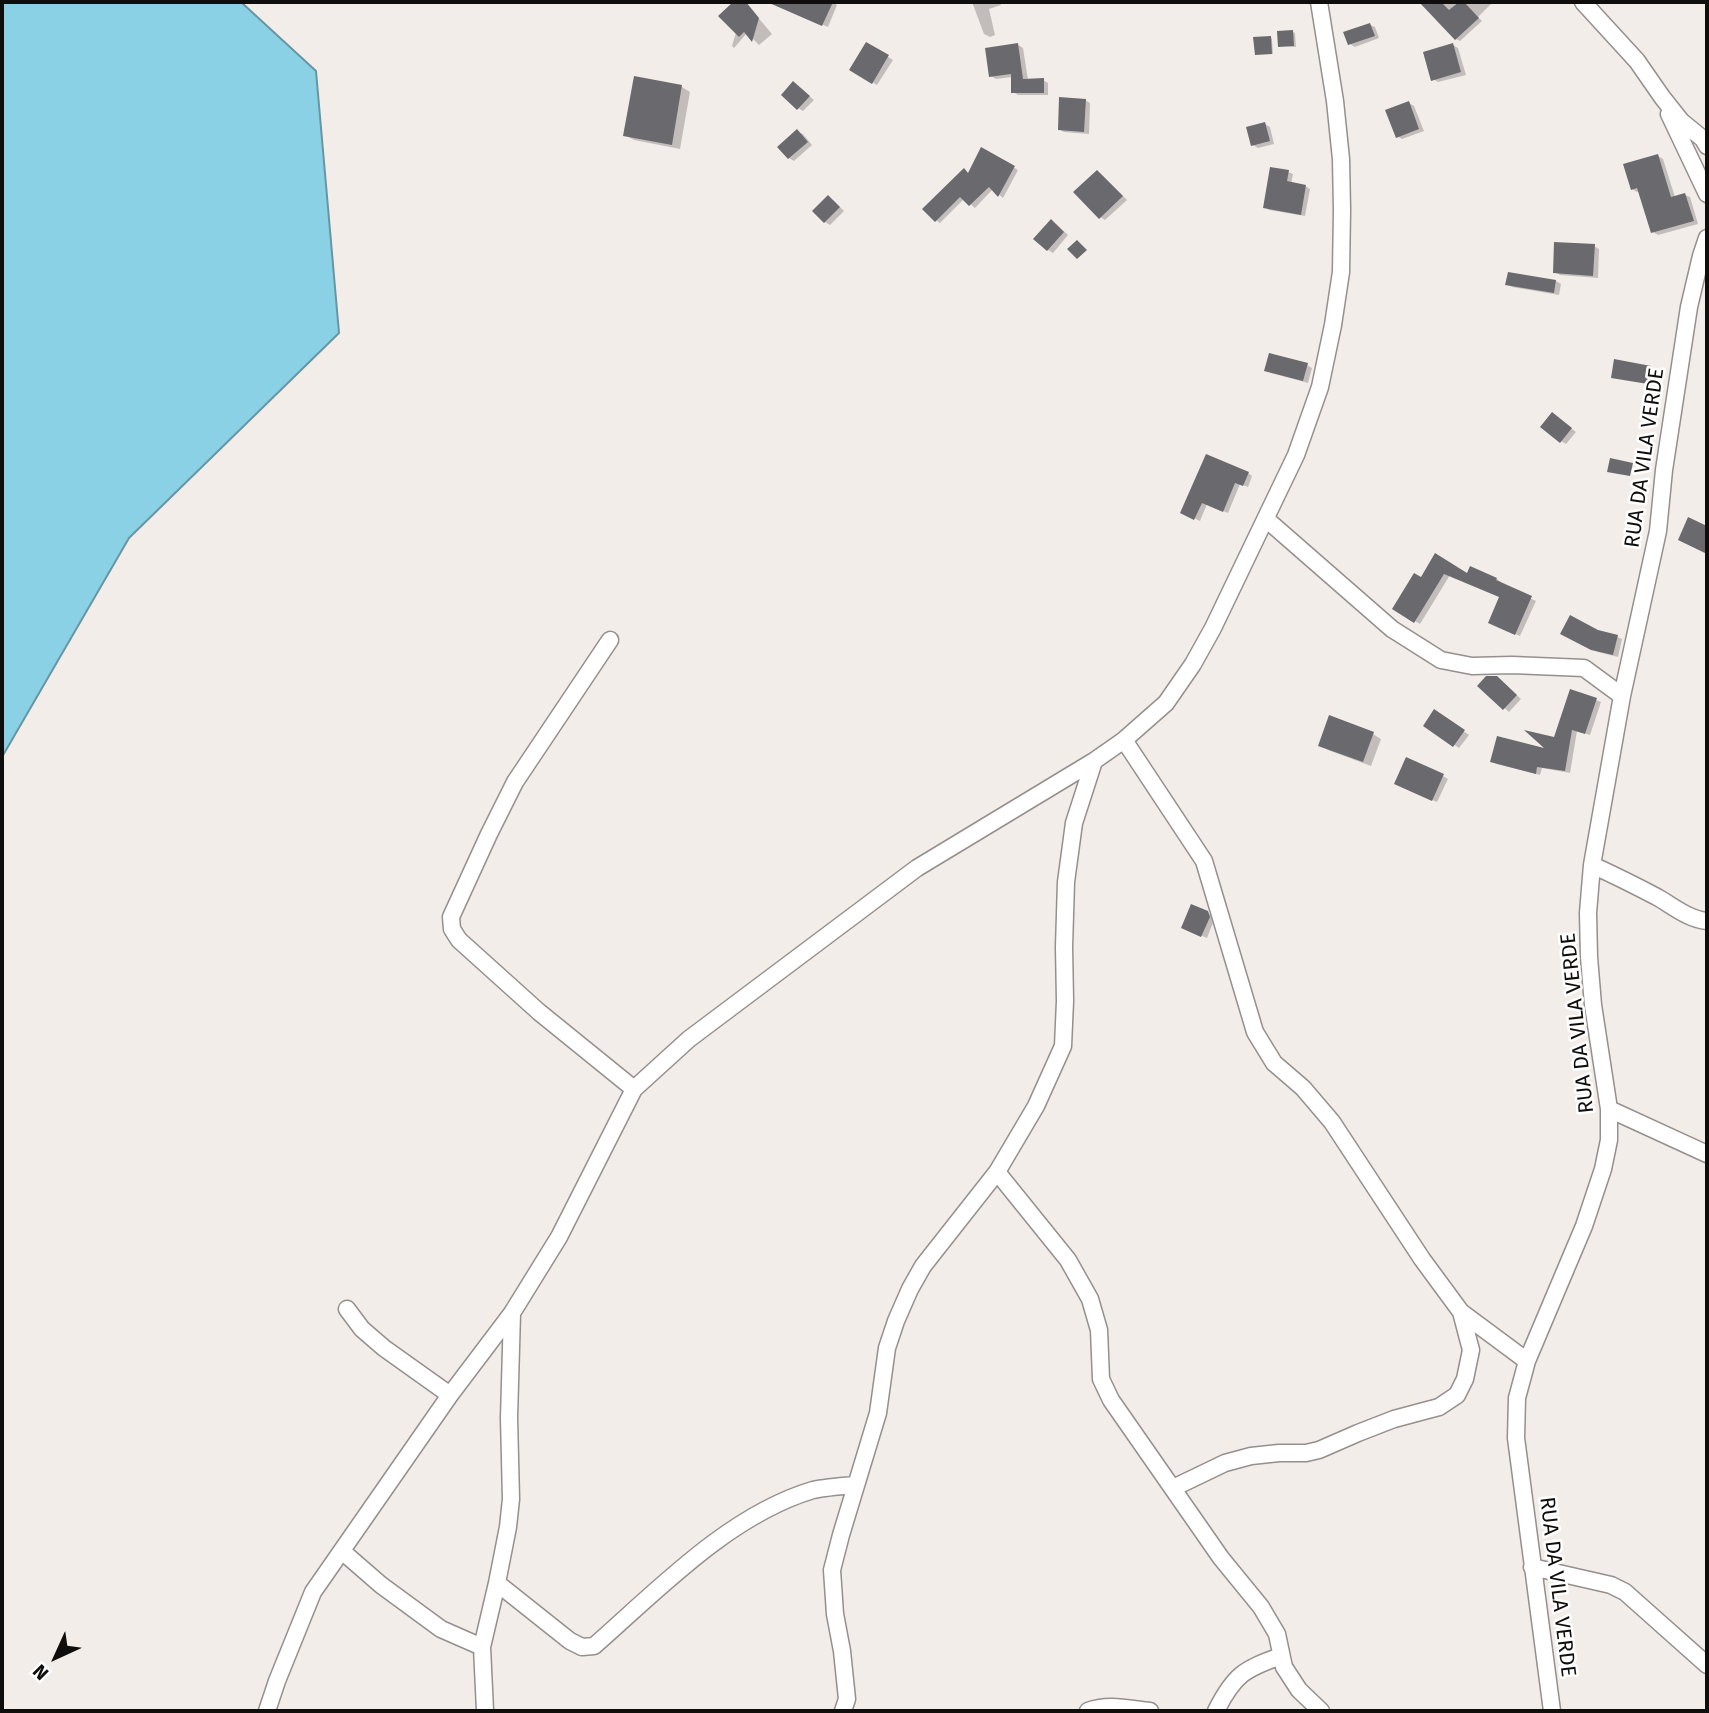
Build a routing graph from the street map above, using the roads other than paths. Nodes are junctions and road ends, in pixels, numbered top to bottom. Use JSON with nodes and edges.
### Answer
{"nodes":[{"id":1,"x":1319,"y":2,"type":"edge"},
{"id":2,"x":1583,"y":2,"type":"edge"},
{"id":3,"x":1662,"y":97,"type":"junction"},
{"id":4,"x":1707,"y":146,"type":"edge"},
{"id":5,"x":1707,"y":194,"type":"edge"},
{"id":6,"x":1707,"y":238,"type":"edge"},
{"id":7,"x":1266,"y":519,"type":"junction"},
{"id":8,"x":610,"y":640,"type":"dead end"},
{"id":9,"x":1622,"y":696,"type":"junction"},
{"id":10,"x":1124,"y":740,"type":"junction"},
{"id":11,"x":1094,"y":761,"type":"junction"},
{"id":12,"x":1592,"y":865,"type":"junction"},
{"id":13,"x":1707,"y":921,"type":"edge"},
{"id":14,"x":634,"y":1089,"type":"junction"},
{"id":15,"x":1609,"y":1110,"type":"junction"},
{"id":16,"x":1707,"y":1154,"type":"edge"},
{"id":17,"x":997,"y":1172,"type":"junction"},
{"id":18,"x":347,"y":1309,"type":"dead end"},
{"id":19,"x":1461,"y":1312,"type":"junction"},
{"id":20,"x":512,"y":1313,"type":"junction"},
{"id":21,"x":1527,"y":1362,"type":"junction"},
{"id":22,"x":450,"y":1395,"type":"junction"},
{"id":23,"x":856,"y":1485,"type":"junction"},
{"id":24,"x":1173,"y":1488,"type":"junction"},
{"id":25,"x":343,"y":1552,"type":"junction"},
{"id":26,"x":1532,"y":1567,"type":"junction"},
{"id":27,"x":498,"y":1583,"type":"junction"},
{"id":28,"x":482,"y":1647,"type":"junction"},
{"id":29,"x":1281,"y":1656,"type":"junction"},
{"id":30,"x":1707,"y":1665,"type":"edge"},
{"id":31,"x":267,"y":1711,"type":"edge"},
{"id":32,"x":485,"y":1711,"type":"edge"},
{"id":33,"x":844,"y":1711,"type":"edge"},
{"id":34,"x":1088,"y":1711,"type":"edge"},
{"id":35,"x":1150,"y":1711,"type":"edge"},
{"id":36,"x":1216,"y":1711,"type":"edge"},
{"id":37,"x":1321,"y":1711,"type":"edge"},
{"id":38,"x":1552,"y":1711,"type":"edge"}],
"edges":[{"from":1,"to":7,"type":"street"},
{"from":2,"to":3,"type":"street"},
{"from":3,"to":4,"type":"street"},
{"from":3,"to":5,"type":"street"},
{"from":6,"to":9,"type":"street","name":"RUA DA VILA VERDE"},
{"from":7,"to":9,"type":"street"},
{"from":7,"to":10,"type":"street"},
{"from":8,"to":14,"type":"street"},
{"from":9,"to":12,"type":"street","name":"RUA DA VILA VERDE"},
{"from":10,"to":11,"type":"street"},
{"from":10,"to":19,"type":"street"},
{"from":11,"to":14,"type":"street"},
{"from":11,"to":17,"type":"street"},
{"from":12,"to":13,"type":"street"},
{"from":12,"to":15,"type":"street","name":"RUA DA VILA VERDE"},
{"from":14,"to":20,"type":"street"},
{"from":15,"to":16,"type":"street"},
{"from":15,"to":21,"type":"street","name":"RUA DA VILA VERDE"},
{"from":17,"to":23,"type":"street"},
{"from":17,"to":24,"type":"street"},
{"from":18,"to":22,"type":"street"},
{"from":19,"to":21,"type":"street"},
{"from":19,"to":24,"type":"street"},
{"from":20,"to":22,"type":"street"},
{"from":20,"to":27,"type":"street"},
{"from":21,"to":26,"type":"street","name":"RUA DA VILA VERDE"},
{"from":22,"to":25,"type":"street"},
{"from":23,"to":27,"type":"street"},
{"from":23,"to":33,"type":"street"},
{"from":24,"to":29,"type":"street"},
{"from":25,"to":28,"type":"street"},
{"from":25,"to":31,"type":"street"},
{"from":26,"to":30,"type":"street"},
{"from":26,"to":38,"type":"street","name":"RUA DA VILA VERDE"},
{"from":27,"to":28,"type":"street"},
{"from":28,"to":32,"type":"street"},
{"from":29,"to":36,"type":"street"},
{"from":29,"to":37,"type":"street"},
{"from":34,"to":35,"type":"street"}]}
